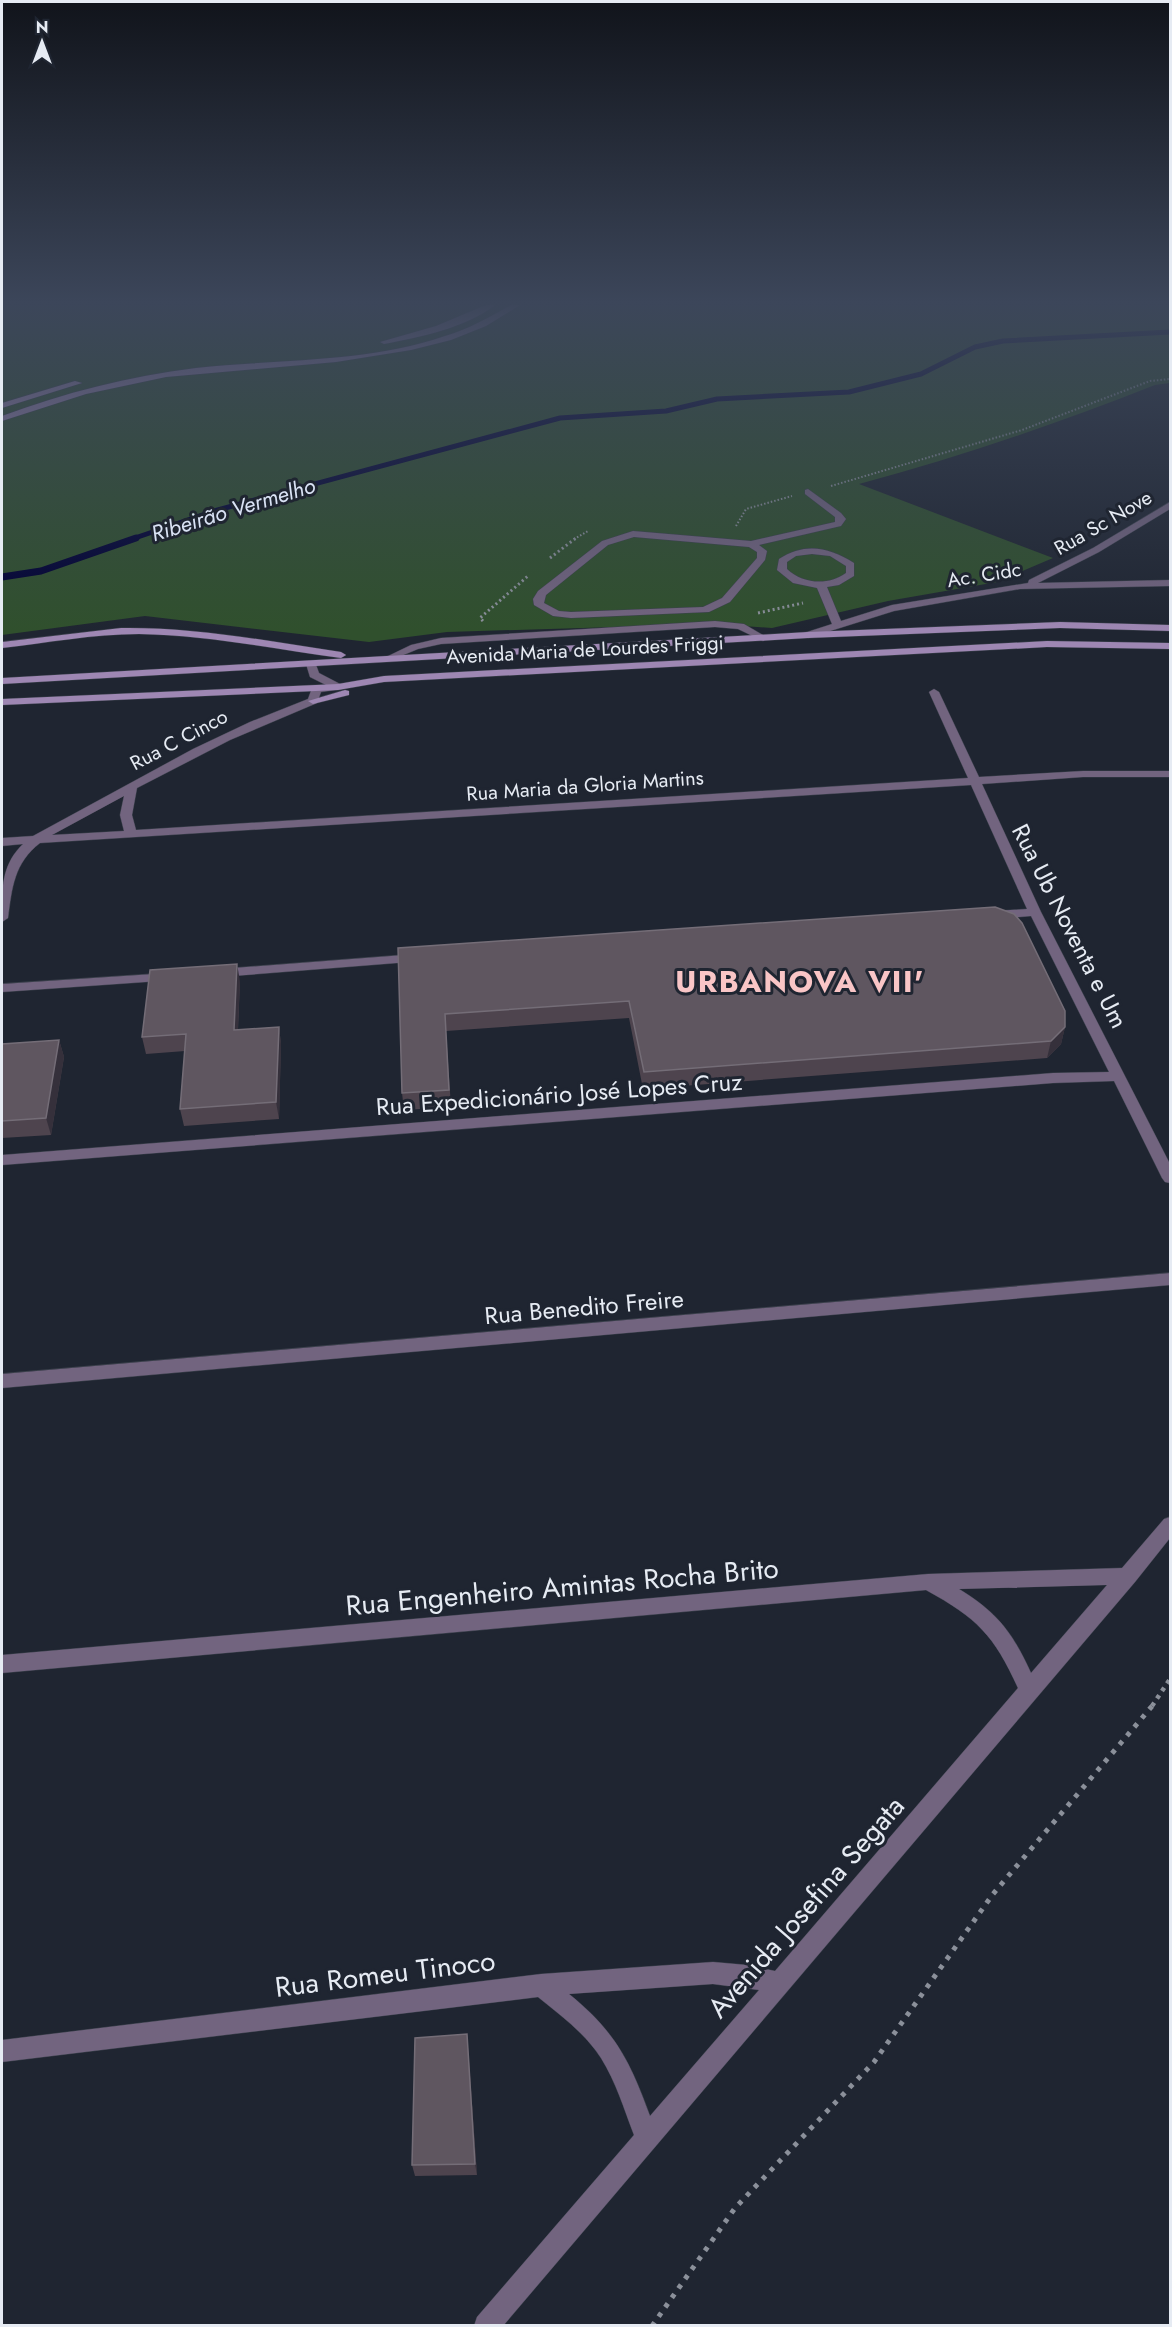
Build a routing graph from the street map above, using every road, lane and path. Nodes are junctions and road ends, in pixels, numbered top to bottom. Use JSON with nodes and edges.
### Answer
{"nodes":[{"id":1,"x":17,"y":414,"type":"edge"},
{"id":2,"x":2,"y":419,"type":"edge"},
{"id":3,"x":808,"y":492,"type":"dead end"},
{"id":4,"x":1170,"y":505,"type":"edge"},
{"id":5,"x":795,"y":534,"type":"junction"},
{"id":6,"x":752,"y":544,"type":"junction"},
{"id":7,"x":793,"y":554,"type":"junction"},
{"id":8,"x":762,"y":558,"type":"junction"},
{"id":9,"x":782,"y":561,"type":"junction"},
{"id":10,"x":1170,"y":583,"type":"edge"},
{"id":11,"x":821,"y":584,"type":"junction"},
{"id":12,"x":1020,"y":586,"type":"junction"},
{"id":13,"x":837,"y":626,"type":"junction"},
{"id":14,"x":1170,"y":628,"type":"edge"},
{"id":15,"x":808,"y":634,"type":"junction"},
{"id":16,"x":764,"y":638,"type":"junction"},
{"id":17,"x":2,"y":645,"type":"edge"},
{"id":18,"x":1170,"y":646,"type":"edge"},
{"id":19,"x":389,"y":658,"type":"junction"},
{"id":20,"x":371,"y":660,"type":"junction"},
{"id":21,"x":311,"y":664,"type":"junction"},
{"id":22,"x":384,"y":679,"type":"junction"},
{"id":23,"x":2,"y":681,"type":"edge"},
{"id":24,"x":338,"y":687,"type":"junction"},
{"id":25,"x":934,"y":692,"type":"dead end"},
{"id":26,"x":313,"y":701,"type":"junction"},
{"id":27,"x":2,"y":702,"type":"edge"},
{"id":28,"x":1170,"y":774,"type":"edge"},
{"id":29,"x":973,"y":781,"type":"junction"},
{"id":30,"x":132,"y":786,"type":"junction"},
{"id":31,"x":131,"y":834,"type":"junction"},
{"id":32,"x":38,"y":840,"type":"junction"},
{"id":33,"x":2,"y":842,"type":"edge"},
{"id":34,"x":1035,"y":912,"type":"junction"},
{"id":35,"x":975,"y":917,"type":"edge"},
{"id":36,"x":2,"y":918,"type":"edge"},
{"id":37,"x":426,"y":958,"type":"edge"},
{"id":38,"x":211,"y":974,"type":"edge"},
{"id":39,"x":187,"y":976,"type":"edge"},
{"id":40,"x":2,"y":988,"type":"edge"},
{"id":41,"x":1120,"y":1076,"type":"junction"},
{"id":42,"x":2,"y":1161,"type":"edge"},
{"id":43,"x":1170,"y":1178,"type":"edge"},
{"id":44,"x":1170,"y":1279,"type":"edge"},
{"id":45,"x":2,"y":1381,"type":"edge"},
{"id":46,"x":1170,"y":1526,"type":"edge"},
{"id":47,"x":1128,"y":1576,"type":"junction"},
{"id":48,"x":928,"y":1582,"type":"junction"},
{"id":49,"x":2,"y":1664,"type":"edge"},
{"id":50,"x":1170,"y":1680,"type":"edge"},
{"id":51,"x":1029,"y":1690,"type":"junction"},
{"id":52,"x":777,"y":1983,"type":"junction"},
{"id":53,"x":541,"y":1985,"type":"junction"},
{"id":54,"x":2,"y":2051,"type":"edge"},
{"id":55,"x":647,"y":2139,"type":"junction"},
{"id":56,"x":486,"y":2325,"type":"edge"},
{"id":57,"x":652,"y":2325,"type":"edge"}],
"edges":[{"from":1,"to":2,"type":"street"},
{"from":3,"to":5,"type":"street"},
{"from":4,"to":12,"type":"street","name":"Rua Sc Nove"},
{"from":5,"to":6,"type":"street"},
{"from":5,"to":7,"type":"street"},
{"from":6,"to":8,"type":"street"},
{"from":6,"to":8,"type":"street"},
{"from":7,"to":9,"type":"street"},
{"from":7,"to":11,"type":"street"},
{"from":8,"to":9,"type":"street"},
{"from":9,"to":11,"type":"street"},
{"from":10,"to":12,"type":"street","name":"Ac. Cidc"},
{"from":11,"to":13,"type":"street"},
{"from":12,"to":13,"type":"street","name":"Ac. Cidc"},
{"from":13,"to":15,"type":"street","name":"Ac. Cidc"},
{"from":14,"to":15,"type":"street","name":"Avenida Maria de Lourdes Friggi"},
{"from":15,"to":16,"type":"street","name":"Avenida Maria de Lourdes Friggi"},
{"from":16,"to":19,"type":"street","name":"Avenida Maria de Lourdes Friggi"},
{"from":16,"to":19,"type":"street"},
{"from":17,"to":20,"type":"street"},
{"from":18,"to":22,"type":"street","name":"Avenida Maria de Lourdes Friggi"},
{"from":19,"to":20,"type":"street","name":"Avenida Maria de Lourdes Friggi"},
{"from":20,"to":21,"type":"street","name":"Avenida Maria de Lourdes Friggi"},
{"from":21,"to":23,"type":"street","name":"Avenida Maria de Lourdes Friggi"},
{"from":21,"to":24,"type":"street"},
{"from":22,"to":24,"type":"street","name":"Avenida Maria de Lourdes Friggi"},
{"from":22,"to":26,"type":"street"},
{"from":24,"to":26,"type":"street","name":"Rua C Cinco"},
{"from":24,"to":27,"type":"street","name":"Avenida Maria de Lourdes Friggi"},
{"from":25,"to":29,"type":"street","name":"Rua Ub Noventa e Um"},
{"from":26,"to":30,"type":"street","name":"Rua C Cinco"},
{"from":28,"to":29,"type":"street","name":"Rua Maria da Gloria Martins"},
{"from":29,"to":31,"type":"street","name":"Rua Maria da Gloria Martins"},
{"from":29,"to":34,"type":"street","name":"Rua Ub Noventa e Um"},
{"from":30,"to":31,"type":"street"},
{"from":30,"to":32,"type":"street","name":"Rua C Cinco"},
{"from":31,"to":32,"type":"street","name":"Rua Maria da Gloria Martins"},
{"from":32,"to":33,"type":"street","name":"Rua Maria da Gloria Martins"},
{"from":32,"to":36,"type":"street"},
{"from":34,"to":35,"type":"street"},
{"from":34,"to":41,"type":"street","name":"Rua Ub Noventa e Um"},
{"from":37,"to":38,"type":"street"},
{"from":39,"to":40,"type":"street"},
{"from":41,"to":42,"type":"street","name":"Rua Expedicionário José Lopes Cruz"},
{"from":41,"to":43,"type":"street","name":"Rua Ub Noventa e Um"},
{"from":44,"to":45,"type":"street","name":"Rua Benedito Freire"},
{"from":46,"to":47,"type":"street","name":"Avenida Josefina Segata"},
{"from":47,"to":48,"type":"street","name":"Rua Engenheiro Amintas Rocha Brito"},
{"from":47,"to":51,"type":"street","name":"Avenida Josefina Segata"},
{"from":48,"to":49,"type":"street","name":"Rua Engenheiro Amintas Rocha Brito"},
{"from":48,"to":51,"type":"street"},
{"from":50,"to":57,"type":"path"},
{"from":51,"to":52,"type":"street","name":"Avenida Josefina Segata"},
{"from":52,"to":53,"type":"street","name":"Rua Romeu Tinoco"},
{"from":52,"to":55,"type":"street","name":"Avenida Josefina Segata"},
{"from":53,"to":54,"type":"street","name":"Rua Romeu Tinoco"},
{"from":53,"to":55,"type":"street"},
{"from":55,"to":56,"type":"street","name":"Avenida Josefina Segata"}]}
